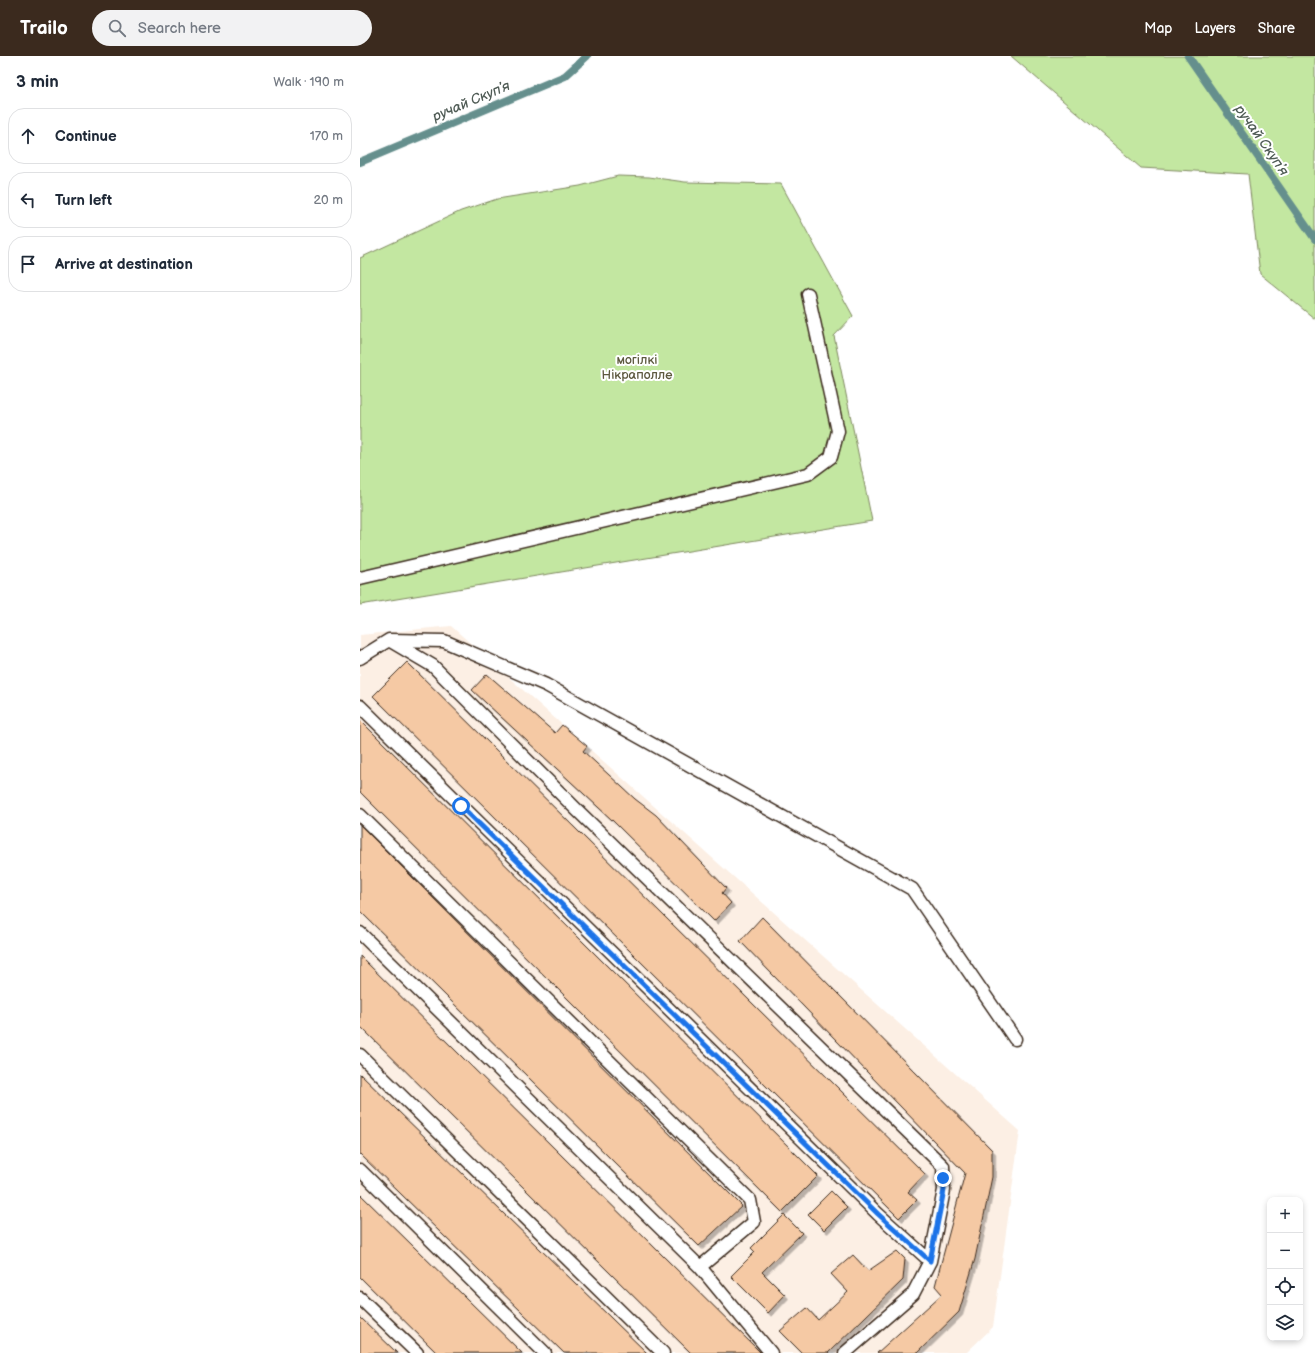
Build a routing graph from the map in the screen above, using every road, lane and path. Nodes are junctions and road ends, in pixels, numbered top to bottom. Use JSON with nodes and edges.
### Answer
{"nodes":[{"id":1,"x":808,"y":294,"type":"dead end"},
{"id":2,"x":360,"y":578,"type":"edge"},
{"id":3,"x":389,"y":640,"type":"junction"},
{"id":4,"x":360,"y":658,"type":"edge"},
{"id":5,"x":360,"y":706,"type":"edge"},
{"id":6,"x":360,"y":815,"type":"edge"},
{"id":7,"x":360,"y":933,"type":"edge"},
{"id":8,"x":1015,"y":1040,"type":"dead end"},
{"id":9,"x":360,"y":1055,"type":"edge"},
{"id":10,"x":360,"y":1170,"type":"edge"},
{"id":11,"x":930,"y":1261,"type":"junction"},
{"id":12,"x":700,"y":1267,"type":"junction"},
{"id":13,"x":360,"y":1298,"type":"edge"},
{"id":14,"x":417,"y":1353,"type":"edge"},
{"id":15,"x":545,"y":1353,"type":"edge"},
{"id":16,"x":663,"y":1353,"type":"edge"},
{"id":17,"x":771,"y":1353,"type":"edge"},
{"id":18,"x":845,"y":1353,"type":"edge"}],
"edges":[{"from":1,"to":2,"type":"lane"},
{"from":3,"to":4,"type":"lane"},
{"from":3,"to":8,"type":"lane"},
{"from":3,"to":11,"type":"lane"},
{"from":5,"to":11,"type":"lane"},
{"from":6,"to":12,"type":"lane"},
{"from":7,"to":12,"type":"lane"},
{"from":9,"to":16,"type":"lane"},
{"from":10,"to":15,"type":"lane"},
{"from":11,"to":18,"type":"lane"},
{"from":12,"to":17,"type":"lane"},
{"from":13,"to":14,"type":"lane"}]}
